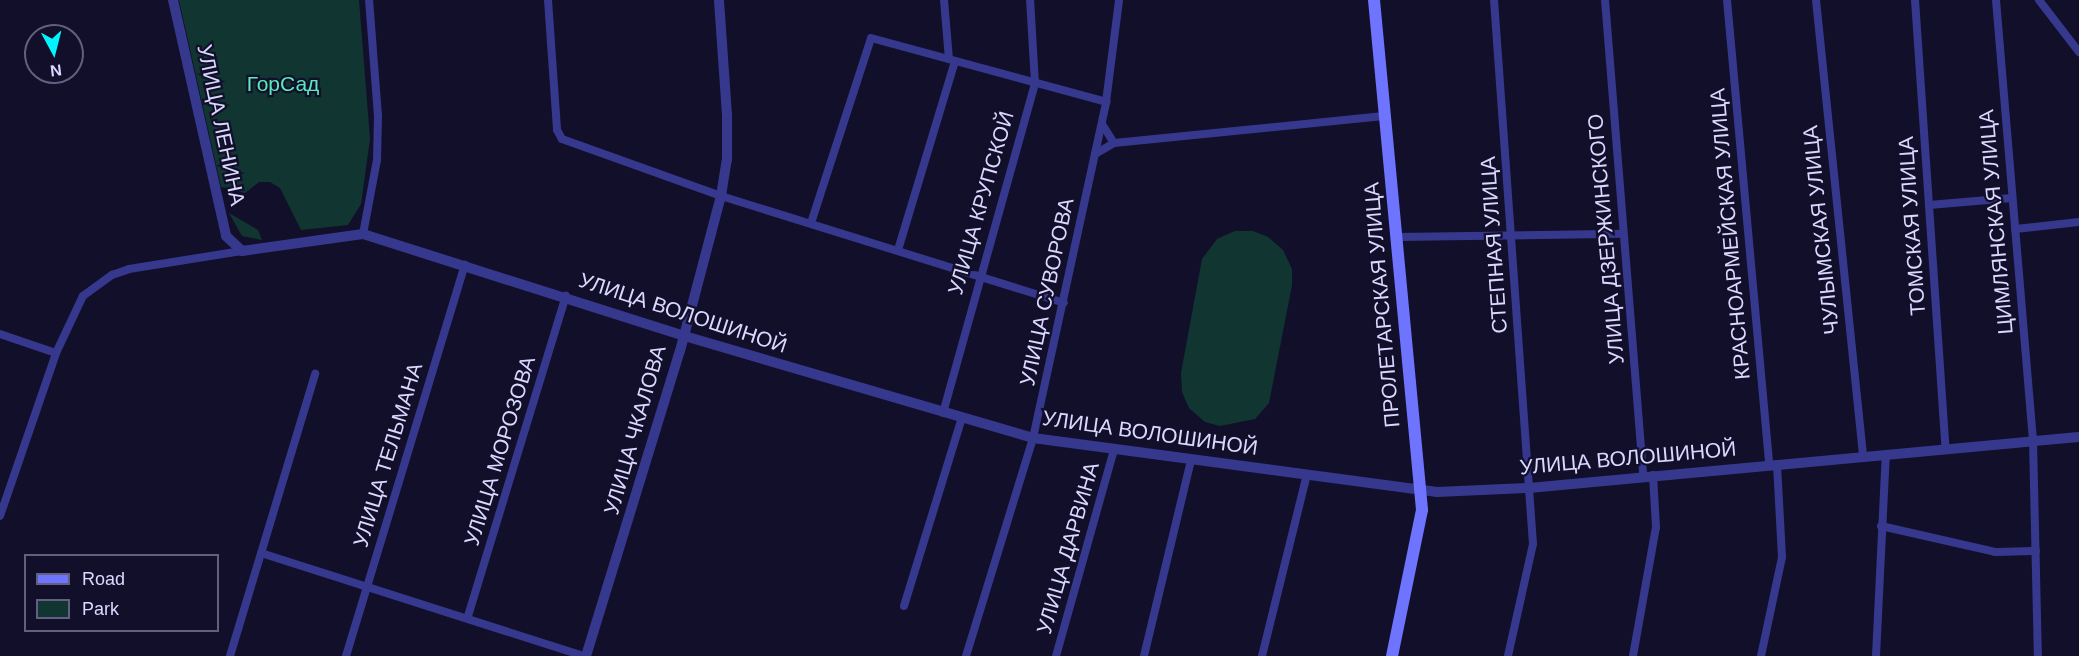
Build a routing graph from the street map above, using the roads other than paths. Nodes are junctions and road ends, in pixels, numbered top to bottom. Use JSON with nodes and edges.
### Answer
{"nodes":[{"id":1,"x":173,"y":0,"type":"edge"},
{"id":2,"x":369,"y":0,"type":"edge"},
{"id":3,"x":548,"y":0,"type":"edge"},
{"id":4,"x":719,"y":0,"type":"edge"},
{"id":5,"x":944,"y":0,"type":"edge"},
{"id":6,"x":1030,"y":0,"type":"edge"},
{"id":7,"x":1119,"y":0,"type":"edge"},
{"id":8,"x":1374,"y":0,"type":"edge"},
{"id":9,"x":1494,"y":0,"type":"edge"},
{"id":10,"x":1605,"y":0,"type":"edge"},
{"id":11,"x":1727,"y":0,"type":"edge"},
{"id":12,"x":1816,"y":0,"type":"edge"},
{"id":13,"x":1915,"y":0,"type":"edge"},
{"id":14,"x":1996,"y":0,"type":"edge"},
{"id":15,"x":2039,"y":0,"type":"edge"},
{"id":16,"x":2079,"y":52,"type":"edge"},
{"id":17,"x":952,"y":60,"type":"junction"},
{"id":18,"x":1035,"y":83,"type":"junction"},
{"id":19,"x":1106,"y":102,"type":"junction"},
{"id":20,"x":1384,"y":116,"type":"junction"},
{"id":21,"x":1102,"y":124,"type":"junction"},
{"id":22,"x":1114,"y":144,"type":"junction"},
{"id":23,"x":1095,"y":154,"type":"junction"},
{"id":24,"x":721,"y":196,"type":"junction"},
{"id":25,"x":2012,"y":198,"type":"junction"},
{"id":26,"x":1929,"y":205,"type":"junction"},
{"id":27,"x":2079,"y":222,"type":"edge"},
{"id":28,"x":811,"y":223,"type":"junction"},
{"id":29,"x":2015,"y":229,"type":"junction"},
{"id":30,"x":363,"y":234,"type":"junction"},
{"id":31,"x":1623,"y":234,"type":"junction"},
{"id":32,"x":1396,"y":237,"type":"junction"},
{"id":33,"x":1512,"y":238,"type":"junction"},
{"id":34,"x":242,"y":250,"type":"junction"},
{"id":35,"x":898,"y":250,"type":"junction"},
{"id":36,"x":465,"y":265,"type":"junction"},
{"id":37,"x":978,"y":276,"type":"junction"},
{"id":38,"x":566,"y":296,"type":"junction"},
{"id":39,"x":1064,"y":303,"type":"junction"},
{"id":40,"x":0,"y":334,"type":"edge"},
{"id":41,"x":681,"y":335,"type":"junction"},
{"id":42,"x":56,"y":353,"type":"junction"},
{"id":43,"x":315,"y":374,"type":"dead end"},
{"id":44,"x":943,"y":413,"type":"junction"},
{"id":45,"x":962,"y":418,"type":"junction"},
{"id":46,"x":2079,"y":437,"type":"edge"},
{"id":47,"x":1033,"y":438,"type":"junction"},
{"id":48,"x":2033,"y":441,"type":"junction"},
{"id":49,"x":1114,"y":449,"type":"junction"},
{"id":50,"x":1946,"y":449,"type":"junction"},
{"id":51,"x":1886,"y":455,"type":"junction"},
{"id":52,"x":1863,"y":457,"type":"junction"},
{"id":53,"x":1191,"y":460,"type":"junction"},
{"id":54,"x":1773,"y":465,"type":"junction"},
{"id":55,"x":1307,"y":474,"type":"junction"},
{"id":56,"x":1648,"y":475,"type":"junction"},
{"id":57,"x":1529,"y":488,"type":"junction"},
{"id":58,"x":1421,"y":490,"type":"junction"},
{"id":59,"x":0,"y":516,"type":"edge"},
{"id":60,"x":1881,"y":526,"type":"junction"},
{"id":61,"x":2036,"y":551,"type":"junction"},
{"id":62,"x":261,"y":553,"type":"junction"},
{"id":63,"x":367,"y":586,"type":"junction"},
{"id":64,"x":904,"y":606,"type":"dead end"},
{"id":65,"x":468,"y":616,"type":"junction"},
{"id":66,"x":230,"y":656,"type":"edge"},
{"id":67,"x":346,"y":656,"type":"edge"},
{"id":68,"x":584,"y":656,"type":"edge"},
{"id":69,"x":966,"y":656,"type":"edge"},
{"id":70,"x":1056,"y":656,"type":"edge"},
{"id":71,"x":1144,"y":656,"type":"edge"},
{"id":72,"x":1262,"y":656,"type":"edge"},
{"id":73,"x":1392,"y":656,"type":"edge"},
{"id":74,"x":1508,"y":656,"type":"edge"},
{"id":75,"x":1633,"y":656,"type":"edge"},
{"id":76,"x":1761,"y":656,"type":"edge"},
{"id":77,"x":1876,"y":656,"type":"edge"},
{"id":78,"x":2038,"y":656,"type":"edge"}],
"edges":[{"from":1,"to":34,"type":"street","name":"УЛИЦА ЛЕНИНА"},
{"from":2,"to":30,"type":"street"},
{"from":3,"to":24,"type":"street"},
{"from":4,"to":24,"type":"street","name":"УЛИЦА ЧКАЛОВА"},
{"from":5,"to":17,"type":"street"},
{"from":6,"to":18,"type":"street","name":"УЛИЦА КРУПСКОЙ"},
{"from":7,"to":19,"type":"street","name":"УЛИЦА СУВОРОВА"},
{"from":8,"to":20,"type":"main road","name":"ПРОЛЕТАРСКАЯ УЛИЦА"},
{"from":9,"to":33,"type":"street","name":"СТЕПНАЯ УЛИЦА"},
{"from":10,"to":31,"type":"street","name":"УЛИЦА ДЗЕРЖИНСКОГО"},
{"from":11,"to":54,"type":"street","name":"КРАСНОАРМЕЙСКАЯ УЛИЦА"},
{"from":12,"to":52,"type":"street","name":"ЧУЛЫМСКАЯ УЛИЦА"},
{"from":13,"to":26,"type":"street","name":"ТОМСКАЯ УЛИЦА"},
{"from":14,"to":25,"type":"street","name":"ЦИМЛЯНСКАЯ УЛИЦА"},
{"from":15,"to":16,"type":"street"},
{"from":17,"to":18,"type":"street"},
{"from":17,"to":28,"type":"street"},
{"from":17,"to":35,"type":"street"},
{"from":18,"to":19,"type":"street"},
{"from":18,"to":37,"type":"street","name":"УЛИЦА КРУПСКОЙ"},
{"from":19,"to":21,"type":"street","name":"УЛИЦА СУВОРОВА"},
{"from":20,"to":22,"type":"street"},
{"from":20,"to":32,"type":"main road","name":"ПРОЛЕТАРСКАЯ УЛИЦА"},
{"from":21,"to":22,"type":"street"},
{"from":21,"to":23,"type":"street","name":"УЛИЦА СУВОРОВА"},
{"from":22,"to":23,"type":"street"},
{"from":23,"to":39,"type":"street","name":"УЛИЦА СУВОРОВА"},
{"from":24,"to":28,"type":"street"},
{"from":24,"to":41,"type":"street","name":"УЛИЦА ЧКАЛОВА"},
{"from":25,"to":26,"type":"street"},
{"from":25,"to":29,"type":"street","name":"ЦИМЛЯНСКАЯ УЛИЦА"},
{"from":26,"to":50,"type":"street","name":"ТОМСКАЯ УЛИЦА"},
{"from":27,"to":29,"type":"street"},
{"from":28,"to":35,"type":"street"},
{"from":29,"to":48,"type":"street","name":"ЦИМЛЯНСКАЯ УЛИЦА"},
{"from":30,"to":34,"type":"street","name":"УЛИЦА ВОЛОШИНОЙ"},
{"from":30,"to":36,"type":"street","name":"УЛИЦА ВОЛОШИНОЙ"},
{"from":31,"to":33,"type":"street"},
{"from":31,"to":56,"type":"street","name":"УЛИЦА ДЗЕРЖИНСКОГО"},
{"from":32,"to":33,"type":"street"},
{"from":32,"to":58,"type":"main road","name":"ПРОЛЕТАРСКАЯ УЛИЦА"},
{"from":33,"to":57,"type":"street","name":"СТЕПНАЯ УЛИЦА"},
{"from":34,"to":42,"type":"street"},
{"from":35,"to":37,"type":"street"},
{"from":36,"to":38,"type":"street","name":"УЛИЦА ВОЛОШИНОЙ"},
{"from":36,"to":63,"type":"street","name":"УЛИЦА ТЕЛЬМАНА"},
{"from":37,"to":39,"type":"street"},
{"from":37,"to":44,"type":"street","name":"УЛИЦА КРУПСКОЙ"},
{"from":38,"to":41,"type":"street","name":"УЛИЦА ВОЛОШИНОЙ"},
{"from":38,"to":65,"type":"street","name":"УЛИЦА МОРОЗОВА"},
{"from":39,"to":47,"type":"street","name":"УЛИЦА СУВОРОВА"},
{"from":40,"to":42,"type":"street"},
{"from":41,"to":44,"type":"street","name":"УЛИЦА ВОЛОШИНОЙ"},
{"from":41,"to":68,"type":"street","name":"УЛИЦА ЧКАЛОВА"},
{"from":42,"to":59,"type":"street"},
{"from":43,"to":62,"type":"street"},
{"from":44,"to":45,"type":"street","name":"УЛИЦА ВОЛОШИНОЙ"},
{"from":45,"to":47,"type":"street","name":"УЛИЦА ВОЛОШИНОЙ"},
{"from":45,"to":64,"type":"street"},
{"from":46,"to":48,"type":"street","name":"УЛИЦА ВОЛОШИНОЙ"},
{"from":47,"to":49,"type":"street","name":"УЛИЦА ВОЛОШИНОЙ"},
{"from":47,"to":69,"type":"street","name":"УЛИЦА СУВОРОВА"},
{"from":48,"to":50,"type":"street","name":"УЛИЦА ВОЛОШИНОЙ"},
{"from":48,"to":61,"type":"street","name":"ЦИМЛЯНСКАЯ УЛИЦА"},
{"from":49,"to":53,"type":"street","name":"УЛИЦА ВОЛОШИНОЙ"},
{"from":49,"to":70,"type":"street","name":"УЛИЦА ДАРВИНА"},
{"from":50,"to":51,"type":"street","name":"УЛИЦА ВОЛОШИНОЙ"},
{"from":51,"to":52,"type":"street","name":"УЛИЦА ВОЛОШИНОЙ"},
{"from":51,"to":60,"type":"street"},
{"from":52,"to":54,"type":"street","name":"УЛИЦА ВОЛОШИНОЙ"},
{"from":53,"to":55,"type":"street","name":"УЛИЦА ВОЛОШИНОЙ"},
{"from":53,"to":71,"type":"street"},
{"from":54,"to":56,"type":"street","name":"УЛИЦА ВОЛОШИНОЙ"},
{"from":54,"to":76,"type":"street","name":"КРАСНОАРМЕЙСКАЯ УЛИЦА"},
{"from":55,"to":58,"type":"street","name":"УЛИЦА ВОЛОШИНОЙ"},
{"from":55,"to":72,"type":"street"},
{"from":56,"to":57,"type":"street","name":"УЛИЦА ВОЛОШИНОЙ"},
{"from":56,"to":75,"type":"street","name":"УЛИЦА ДЗЕРЖИНСКОГО"},
{"from":57,"to":58,"type":"street","name":"УЛИЦА ВОЛОШИНОЙ"},
{"from":57,"to":74,"type":"street","name":"СТЕПНАЯ УЛИЦА"},
{"from":58,"to":73,"type":"main road","name":"ПРОЛЕТАРСКАЯ УЛИЦА"},
{"from":60,"to":61,"type":"street"},
{"from":60,"to":77,"type":"street"},
{"from":61,"to":78,"type":"street","name":"ЦИМЛЯНСКАЯ УЛИЦА"},
{"from":62,"to":63,"type":"street"},
{"from":62,"to":66,"type":"street"},
{"from":63,"to":65,"type":"street"},
{"from":63,"to":67,"type":"street","name":"УЛИЦА ТЕЛЬМАНА"},
{"from":65,"to":68,"type":"street"}]}
